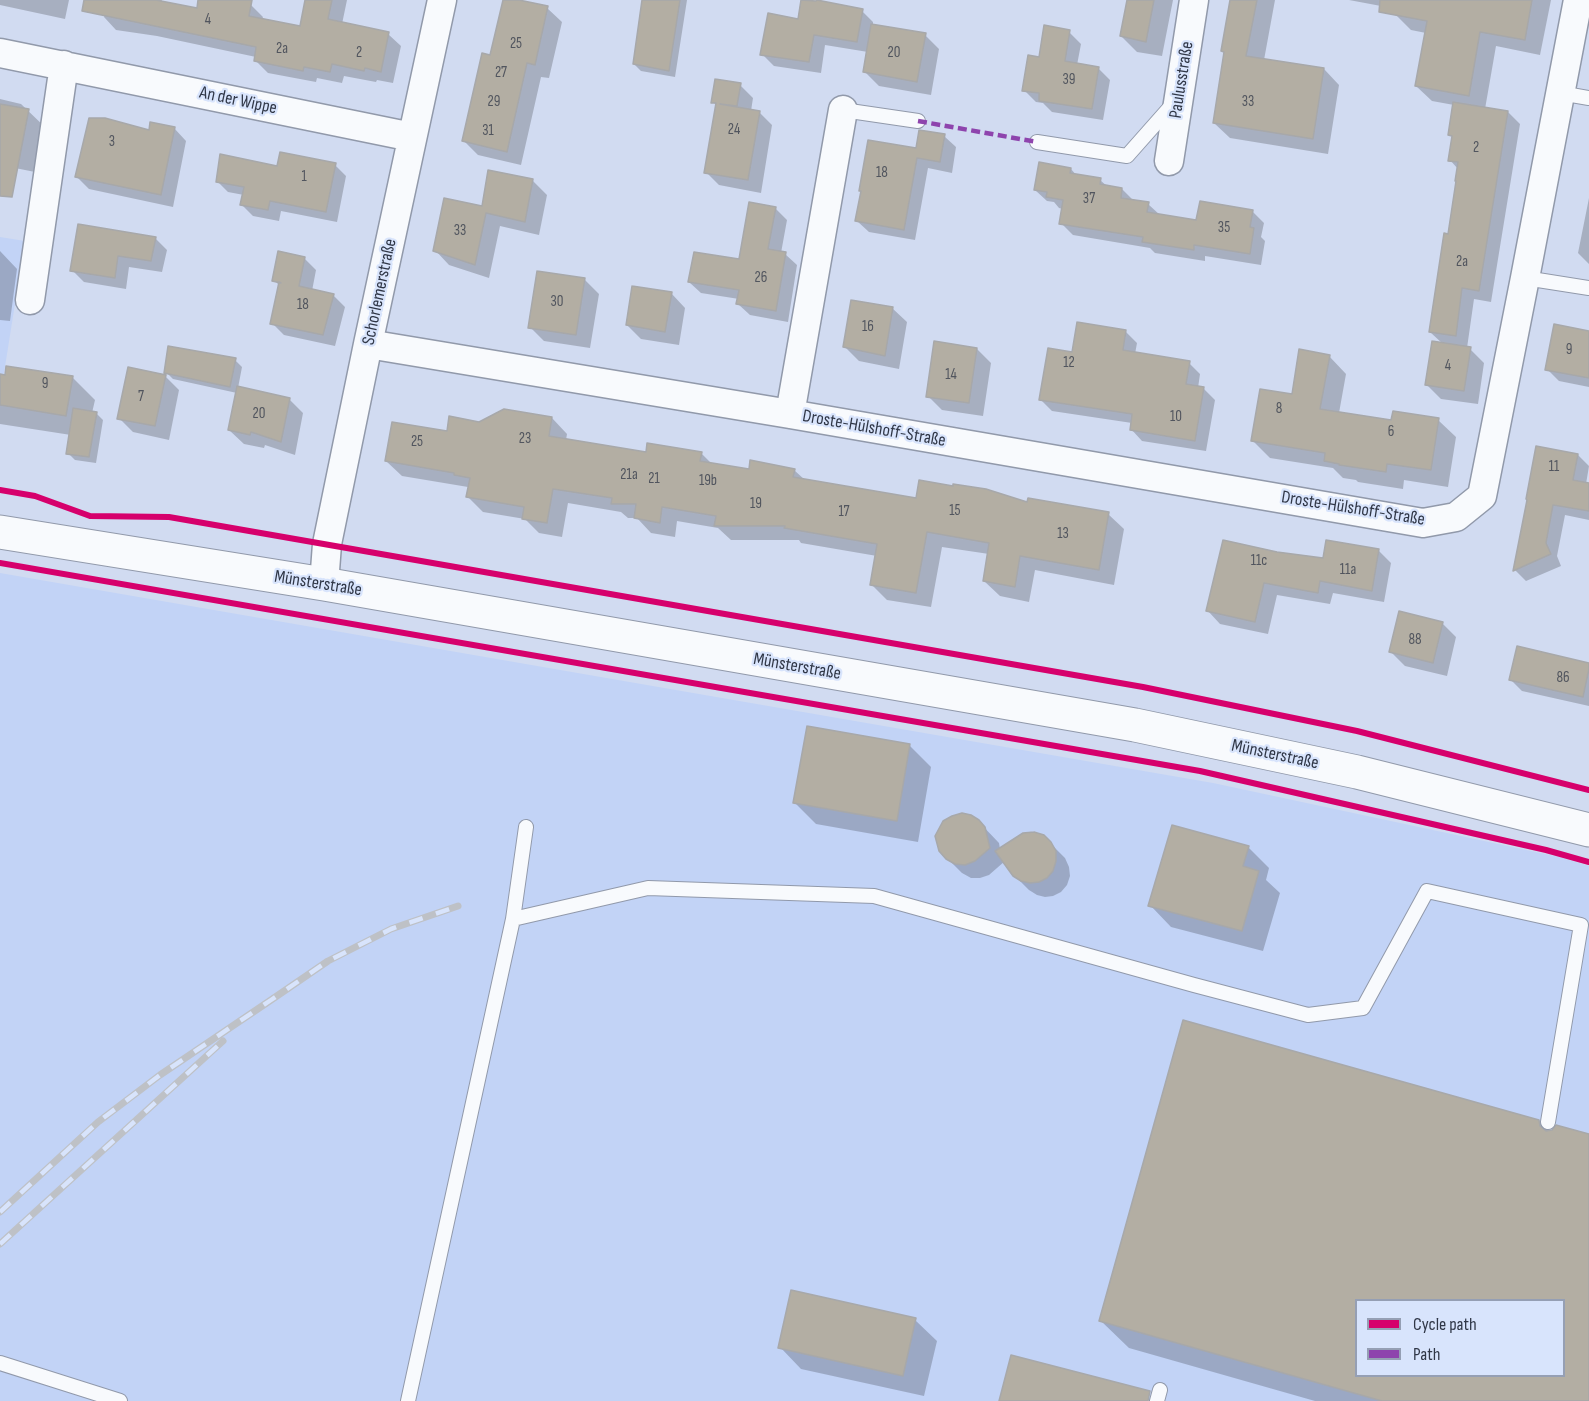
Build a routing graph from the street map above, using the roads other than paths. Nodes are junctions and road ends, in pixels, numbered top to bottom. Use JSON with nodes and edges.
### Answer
{"nodes":[{"id":1,"x":442,"y":0,"type":"edge"},
{"id":2,"x":1194,"y":0,"type":"edge"},
{"id":3,"x":1578,"y":0,"type":"edge"},
{"id":4,"x":0,"y":53,"type":"edge"},
{"id":5,"x":64,"y":65,"type":"junction"},
{"id":6,"x":1560,"y":93,"type":"junction"},
{"id":7,"x":1179,"y":97,"type":"junction"},
{"id":8,"x":1589,"y":98,"type":"edge"},
{"id":9,"x":843,"y":110,"type":"joint"},
{"id":10,"x":918,"y":121,"type":"dead end"},
{"id":11,"x":412,"y":137,"type":"junction"},
{"id":12,"x":1037,"y":142,"type":"dead end"},
{"id":13,"x":1169,"y":161,"type":"dead end"},
{"id":14,"x":1526,"y":278,"type":"junction"},
{"id":15,"x":1589,"y":288,"type":"edge"},
{"id":16,"x":30,"y":300,"type":"dead end"},
{"id":17,"x":368,"y":344,"type":"junction"},
{"id":18,"x":790,"y":414,"type":"junction"},
{"id":19,"x":0,"y":532,"type":"edge"},
{"id":20,"x":324,"y":584,"type":"junction"},
{"id":21,"x":1588,"y":824,"type":"edge"},
{"id":22,"x":526,"y":827,"type":"dead end"},
{"id":23,"x":513,"y":919,"type":"junction"},
{"id":24,"x":1548,"y":1122,"type":"dead end"},
{"id":25,"x":0,"y":1363,"type":"edge"},
{"id":26,"x":120,"y":1401,"type":"edge"},
{"id":27,"x":408,"y":1401,"type":"edge"}],
"edges":[{"from":1,"to":11,"type":"street","name":"Schorlemerstraße"},
{"from":2,"to":7,"type":"street","name":"Paulusstraße"},
{"from":3,"to":6,"type":"street","name":"Droste-Hülshoff-Straße"},
{"from":4,"to":5,"type":"street","name":"An der Wippe"},
{"from":5,"to":11,"type":"street","name":"An der Wippe"},
{"from":5,"to":16,"type":"street"},
{"from":6,"to":8,"type":"lane"},
{"from":6,"to":14,"type":"street","name":"Droste-Hülshoff-Straße"},
{"from":7,"to":12,"type":"lane"},
{"from":7,"to":13,"type":"street","name":"Paulusstraße"},
{"from":9,"to":10,"type":"lane"},
{"from":9,"to":18,"type":"street","name":"Droste-Hülshoff-Straße"},
{"from":11,"to":17,"type":"street","name":"Schorlemerstraße"},
{"from":14,"to":15,"type":"lane"},
{"from":14,"to":18,"type":"street","name":"Droste-Hülshoff-Straße"},
{"from":17,"to":18,"type":"street","name":"Droste-Hülshoff-Straße"},
{"from":17,"to":20,"type":"street","name":"Schorlemerstraße"},
{"from":19,"to":20,"type":"main road","name":"Münsterstraße"},
{"from":20,"to":21,"type":"main road","name":"Münsterstraße"},
{"from":22,"to":23,"type":"lane"},
{"from":23,"to":24,"type":"lane"},
{"from":23,"to":27,"type":"lane"},
{"from":25,"to":26,"type":"lane"}]}
